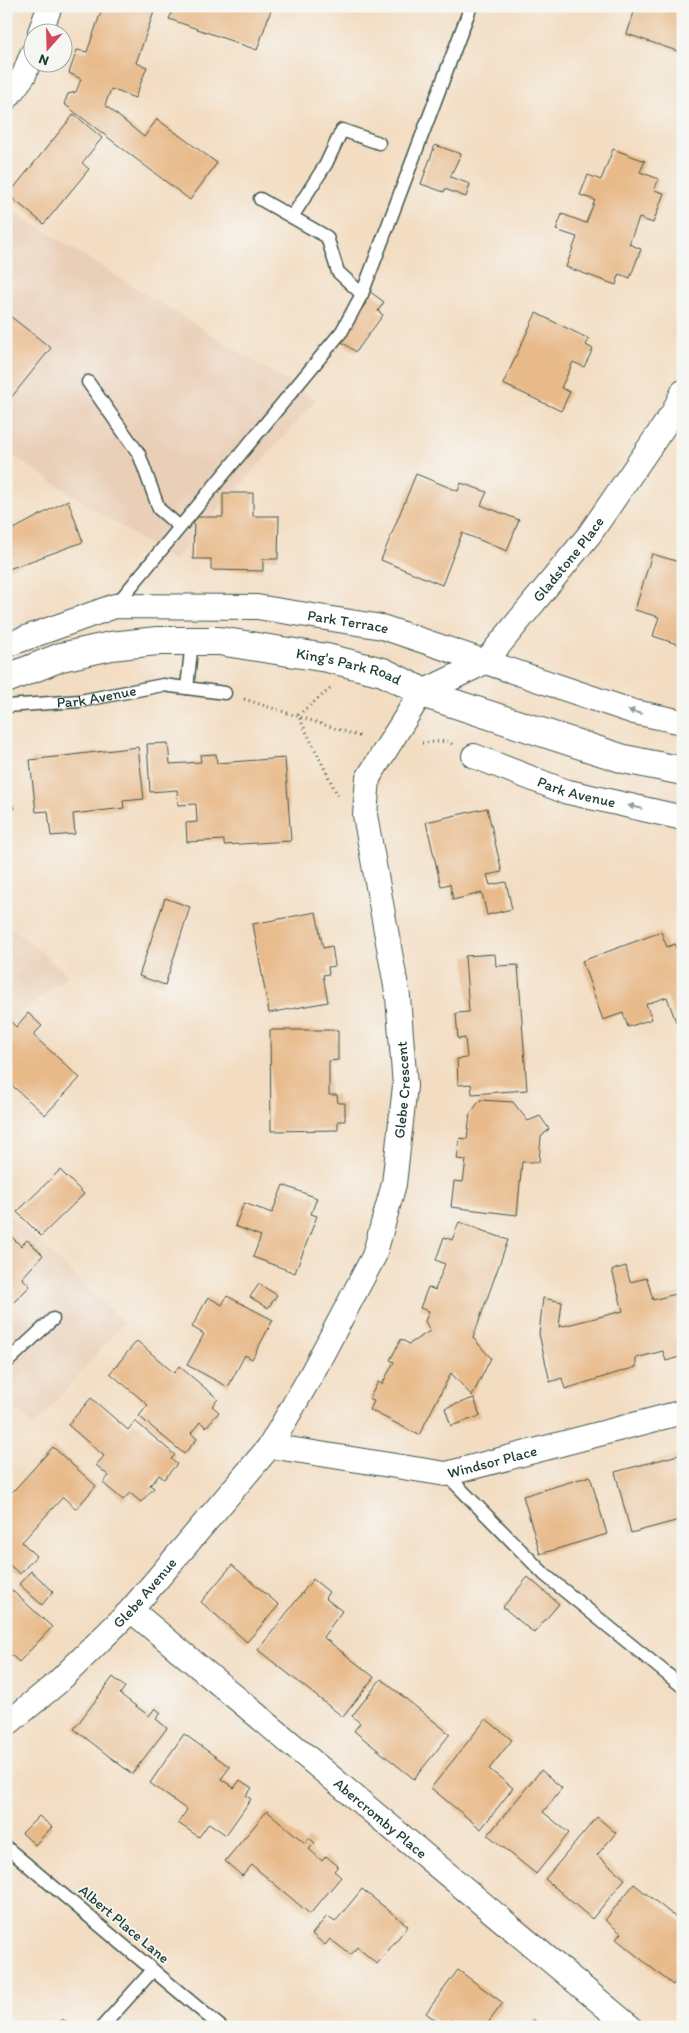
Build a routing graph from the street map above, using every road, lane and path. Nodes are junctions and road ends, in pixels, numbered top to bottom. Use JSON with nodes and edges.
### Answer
{"nodes":[{"id":1,"x":50,"y":6,"type":"edge"},
{"id":2,"x":471,"y":6,"type":"edge"},
{"id":3,"x":44,"y":22,"type":"edge"},
{"id":4,"x":25,"y":72,"type":"edge"},
{"id":5,"x":6,"y":99,"type":"edge"},
{"id":6,"x":379,"y":143,"type":"dead end"},
{"id":7,"x":260,"y":199,"type":"dead end"},
{"id":8,"x":292,"y":217,"type":"junction"},
{"id":9,"x":362,"y":294,"type":"junction"},
{"id":10,"x":88,"y":382,"type":"dead end"},
{"id":11,"x":683,"y":392,"type":"edge"},
{"id":12,"x":180,"y":527,"type":"junction"},
{"id":13,"x":115,"y":606,"type":"junction"},
{"id":14,"x":192,"y":641,"type":"junction"},
{"id":15,"x":6,"y":645,"type":"edge"},
{"id":16,"x":485,"y":662,"type":"junction"},
{"id":17,"x":6,"y":679,"type":"edge"},
{"id":18,"x":187,"y":688,"type":"junction"},
{"id":19,"x":225,"y":693,"type":"joint"},
{"id":20,"x":421,"y":693,"type":"junction"},
{"id":21,"x":6,"y":706,"type":"edge"},
{"id":22,"x":298,"y":716,"type":"junction"},
{"id":23,"x":683,"y":722,"type":"edge"},
{"id":24,"x":388,"y":745,"type":"junction"},
{"id":25,"x":474,"y":756,"type":"joint"},
{"id":26,"x":683,"y":771,"type":"edge"},
{"id":27,"x":341,"y":802,"type":"dead end"},
{"id":28,"x":683,"y":818,"type":"edge"},
{"id":29,"x":53,"y":1319,"type":"dead end"},
{"id":30,"x":6,"y":1363,"type":"edge"},
{"id":31,"x":683,"y":1412,"type":"edge"},
{"id":32,"x":270,"y":1446,"type":"junction"},
{"id":33,"x":446,"y":1474,"type":"junction"},
{"id":34,"x":130,"y":1610,"type":"junction"},
{"id":35,"x":683,"y":1687,"type":"edge"},
{"id":36,"x":6,"y":1724,"type":"edge"},
{"id":37,"x":6,"y":1847,"type":"edge"},
{"id":38,"x":153,"y":1970,"type":"junction"},
{"id":39,"x":102,"y":2027,"type":"edge"},
{"id":40,"x":220,"y":2027,"type":"edge"},
{"id":41,"x":630,"y":2027,"type":"edge"}],
"edges":[{"from":1,"to":3,"type":"street"},
{"from":2,"to":9,"type":"lane"},
{"from":4,"to":5,"type":"street"},
{"from":6,"to":8,"type":"lane"},
{"from":7,"to":8,"type":"lane"},
{"from":8,"to":9,"type":"lane"},
{"from":9,"to":12,"type":"lane"},
{"from":10,"to":12,"type":"lane"},
{"from":11,"to":16,"type":"street","name":"Gladstone Place"},
{"from":12,"to":13,"type":"lane"},
{"from":13,"to":15,"type":"street","name":"Park Terrace"},
{"from":13,"to":16,"type":"street","name":"Park Terrace"},
{"from":14,"to":17,"type":"street","name":"King's Park Road"},
{"from":14,"to":18,"type":"lane"},
{"from":14,"to":20,"type":"street","name":"King's Park Road"},
{"from":16,"to":20,"type":"street","name":"Gladstone Place"},
{"from":23,"to":16,"type":"street","name":"Park Terrace","one_way":true},
{"from":18,"to":19,"type":"lane","name":"Park Avenue"},
{"from":18,"to":21,"type":"lane","name":"Park Avenue"},
{"from":19,"to":22,"type":"path"},
{"from":20,"to":24,"type":"street","name":"Glebe Crescent"},
{"from":20,"to":26,"type":"street","name":"King's Park Road"},
{"from":22,"to":24,"type":"path"},
{"from":22,"to":27,"type":"path"},
{"from":24,"to":25,"type":"path"},
{"from":24,"to":32,"type":"street","name":"Glebe Crescent"},
{"from":28,"to":25,"type":"street","name":"Park Avenue","one_way":true},
{"from":29,"to":30,"type":"lane"},
{"from":31,"to":33,"type":"street","name":"Windsor Place"},
{"from":32,"to":33,"type":"street","name":"Windsor Place"},
{"from":32,"to":34,"type":"street","name":"Glebe Avenue"},
{"from":33,"to":35,"type":"lane"},
{"from":34,"to":36,"type":"street","name":"Glebe Avenue"},
{"from":34,"to":41,"type":"street","name":"Abercromby Place"},
{"from":37,"to":38,"type":"lane","name":"Albert Place Lane"},
{"from":38,"to":39,"type":"lane"},
{"from":38,"to":40,"type":"lane","name":"Albert Place Lane"}]}
